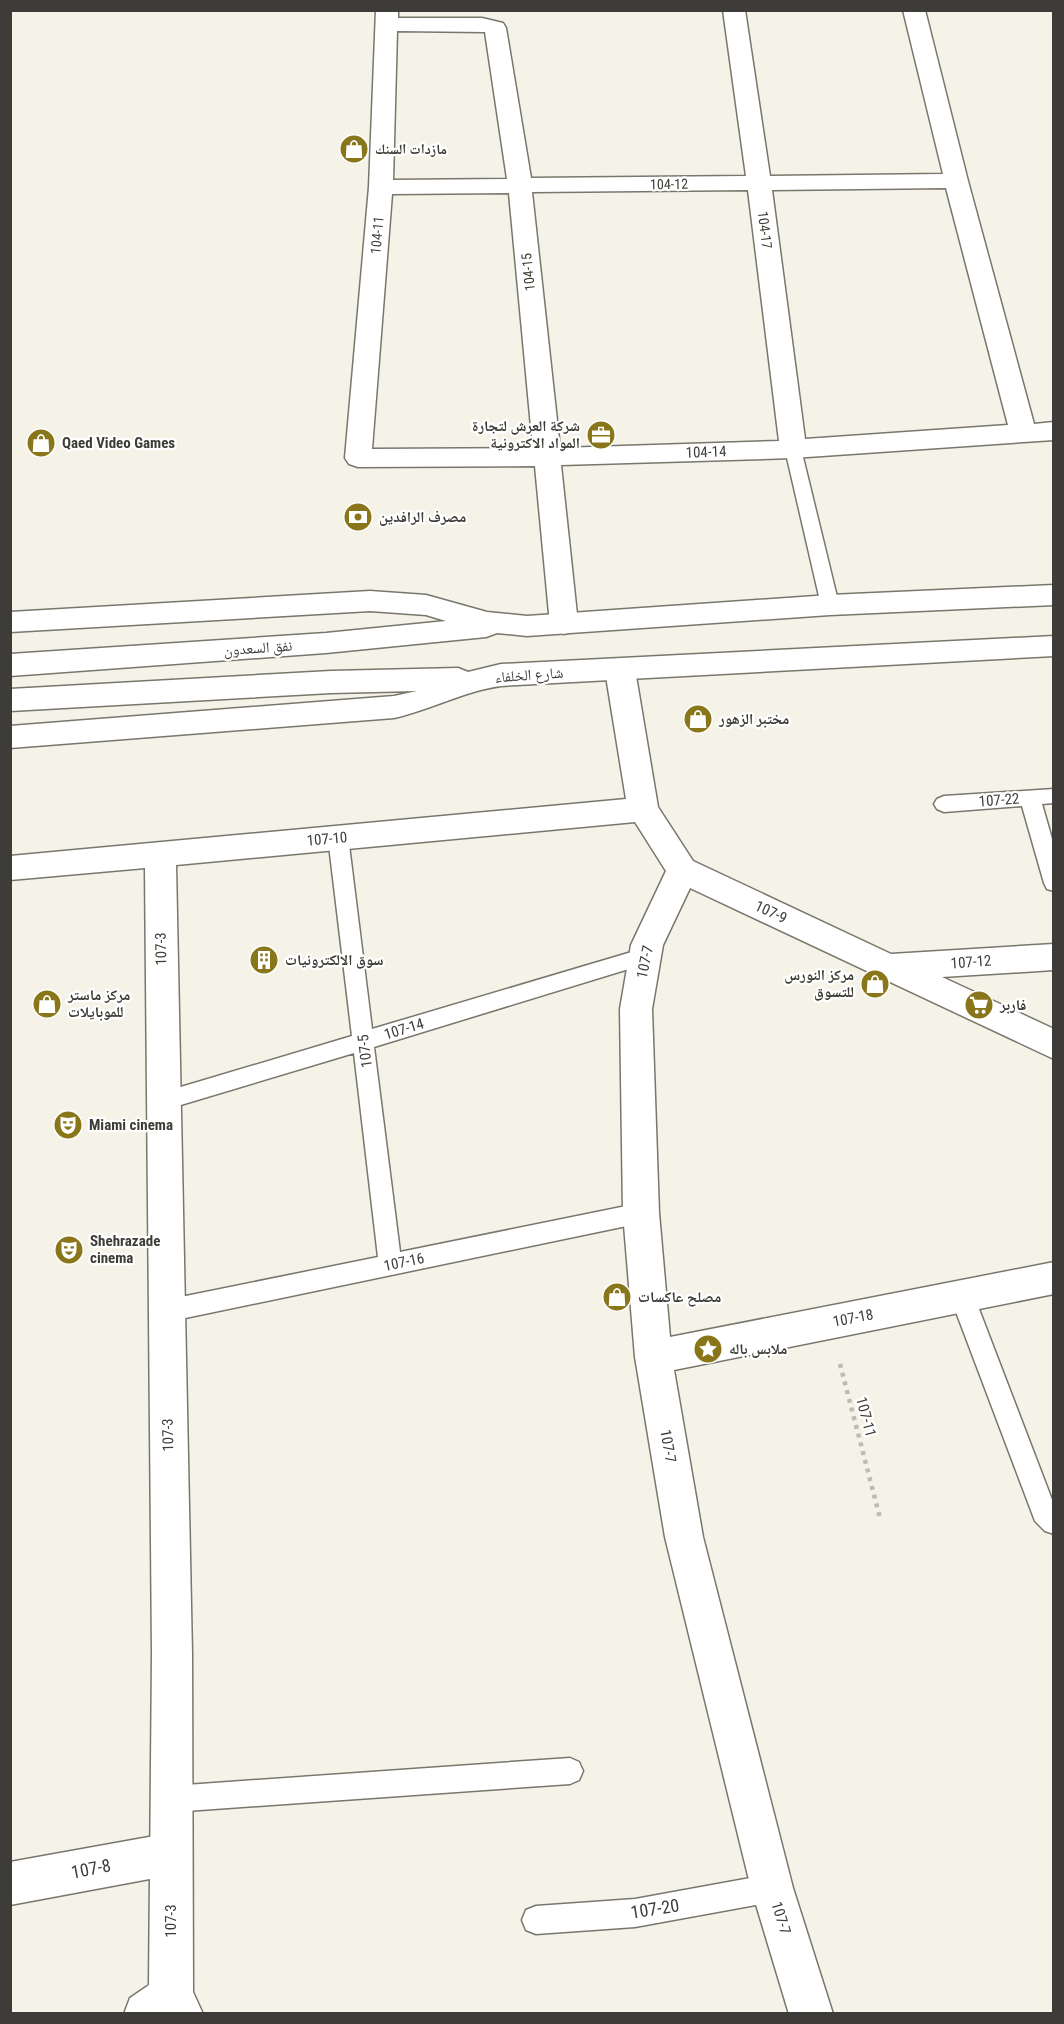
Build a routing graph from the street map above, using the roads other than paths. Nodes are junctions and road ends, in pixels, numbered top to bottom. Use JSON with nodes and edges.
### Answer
{"nodes":[{"id":1,"x":734,"y":10,"type":"edge"},
{"id":2,"x":914,"y":10,"type":"edge"},
{"id":3,"x":387,"y":17,"type":"edge"},
{"id":4,"x":956,"y":181,"type":"junction"},
{"id":5,"x":759,"y":183,"type":"junction"},
{"id":6,"x":520,"y":186,"type":"junction"},
{"id":7,"x":381,"y":187,"type":"junction"},
{"id":8,"x":1053,"y":431,"type":"edge"},
{"id":9,"x":1023,"y":433,"type":"junction"},
{"id":10,"x":793,"y":449,"type":"junction"},
{"id":11,"x":547,"y":457,"type":"junction"},
{"id":12,"x":358,"y":458,"type":"joint"},
{"id":13,"x":1053,"y":595,"type":"edge"},
{"id":14,"x":830,"y":605,"type":"junction"},
{"id":15,"x":10,"y":622,"type":"edge"},
{"id":16,"x":564,"y":624,"type":"junction"},
{"id":17,"x":506,"y":625,"type":"junction"},
{"id":18,"x":1053,"y":646,"type":"edge"},
{"id":19,"x":10,"y":665,"type":"edge"},
{"id":20,"x":620,"y":670,"type":"junction"},
{"id":21,"x":482,"y":678,"type":"junction"},
{"id":22,"x":10,"y":700,"type":"edge"},
{"id":23,"x":10,"y":737,"type":"edge"},
{"id":24,"x":1053,"y":796,"type":"edge"},
{"id":25,"x":1030,"y":798,"type":"junction"},
{"id":26,"x":944,"y":804,"type":"dead end"},
{"id":27,"x":643,"y":809,"type":"junction"},
{"id":28,"x":338,"y":837,"type":"junction"},
{"id":29,"x":160,"y":854,"type":"junction"},
{"id":30,"x":10,"y":868,"type":"edge"},
{"id":31,"x":682,"y":870,"type":"junction"},
{"id":32,"x":1053,"y":883,"type":"edge"},
{"id":33,"x":645,"y":956,"type":"junction"},
{"id":34,"x":1053,"y":957,"type":"edge"},
{"id":35,"x":888,"y":967,"type":"junction"},
{"id":36,"x":363,"y":1041,"type":"junction"},
{"id":37,"x":1053,"y":1045,"type":"edge"},
{"id":38,"x":164,"y":1101,"type":"junction"},
{"id":39,"x":641,"y":1213,"type":"junction"},
{"id":40,"x":390,"y":1265,"type":"junction"},
{"id":41,"x":1053,"y":1278,"type":"edge"},
{"id":42,"x":962,"y":1296,"type":"junction"},
{"id":43,"x":166,"y":1311,"type":"junction"},
{"id":44,"x":653,"y":1357,"type":"junction"},
{"id":45,"x":1053,"y":1522,"type":"edge"},
{"id":46,"x":570,"y":1771,"type":"dead end"},
{"id":47,"x":172,"y":1799,"type":"junction"},
{"id":48,"x":171,"y":1854,"type":"junction"},
{"id":49,"x":10,"y":1884,"type":"edge"},
{"id":50,"x":772,"y":1888,"type":"junction"},
{"id":51,"x":536,"y":1920,"type":"dead end"},
{"id":52,"x":166,"y":2008,"type":"edge"},
{"id":53,"x":811,"y":2013,"type":"edge"}],
"edges":[{"from":1,"to":5,"type":"street","name":"104-17"},
{"from":2,"to":4,"type":"street"},
{"from":3,"to":6,"type":"street","name":"104-15"},
{"from":3,"to":7,"type":"street","name":"104-11"},
{"from":4,"to":5,"type":"street","name":"104-12"},
{"from":4,"to":9,"type":"street"},
{"from":5,"to":6,"type":"street","name":"104-12"},
{"from":5,"to":10,"type":"street","name":"104-17"},
{"from":6,"to":7,"type":"street","name":"104-12"},
{"from":6,"to":11,"type":"street","name":"104-15"},
{"from":7,"to":12,"type":"street","name":"104-11"},
{"from":8,"to":9,"type":"street","name":"104-14"},
{"from":9,"to":10,"type":"street","name":"104-14"},
{"from":10,"to":11,"type":"street","name":"104-14"},
{"from":10,"to":14,"type":"lane"},
{"from":11,"to":12,"type":"street","name":"104-14"},
{"from":11,"to":16,"type":"street","name":"104-15"},
{"from":13,"to":14,"type":"street"},
{"from":14,"to":16,"type":"street"},
{"from":15,"to":17,"type":"street"},
{"from":16,"to":17,"type":"street"},
{"from":17,"to":19,"type":"street","name":"نفق السعدون"},
{"from":18,"to":20,"type":"street","name":"شارع الخلفاء"},
{"from":20,"to":21,"type":"street","name":"شارع الخلفاء"},
{"from":20,"to":27,"type":"street"},
{"from":21,"to":22,"type":"street"},
{"from":21,"to":23,"type":"street","name":"شارع الخلفاء"},
{"from":24,"to":25,"type":"lane","name":"107-22"},
{"from":25,"to":26,"type":"lane","name":"107-22"},
{"from":25,"to":32,"type":"lane"},
{"from":27,"to":28,"type":"street","name":"107-10"},
{"from":27,"to":31,"type":"street"},
{"from":28,"to":29,"type":"street","name":"107-10"},
{"from":28,"to":36,"type":"lane","name":"107-5"},
{"from":29,"to":30,"type":"street","name":"107-10"},
{"from":29,"to":38,"type":"street","name":"107-3"},
{"from":31,"to":33,"type":"street","name":"107-7"},
{"from":31,"to":35,"type":"street","name":"107-9"},
{"from":33,"to":36,"type":"lane","name":"107-14"},
{"from":33,"to":39,"type":"street","name":"107-7"},
{"from":34,"to":35,"type":"street","name":"107-12"},
{"from":35,"to":37,"type":"street","name":"107-9"},
{"from":36,"to":38,"type":"lane","name":"107-14"},
{"from":36,"to":40,"type":"lane","name":"107-5"},
{"from":38,"to":43,"type":"street","name":"107-3"},
{"from":39,"to":40,"type":"lane","name":"107-16"},
{"from":39,"to":44,"type":"street","name":"107-7"},
{"from":40,"to":43,"type":"lane","name":"107-16"},
{"from":41,"to":42,"type":"street","name":"107-18"},
{"from":42,"to":44,"type":"street","name":"107-18"},
{"from":42,"to":45,"type":"lane"},
{"from":43,"to":47,"type":"street","name":"107-3"},
{"from":44,"to":50,"type":"street","name":"107-7"},
{"from":46,"to":47,"type":"lane"},
{"from":47,"to":48,"type":"street","name":"107-3"},
{"from":48,"to":49,"type":"street","name":"107-8"},
{"from":48,"to":52,"type":"street","name":"107-3"},
{"from":50,"to":51,"type":"lane","name":"107-20"},
{"from":50,"to":53,"type":"street","name":"107-7"}]}
